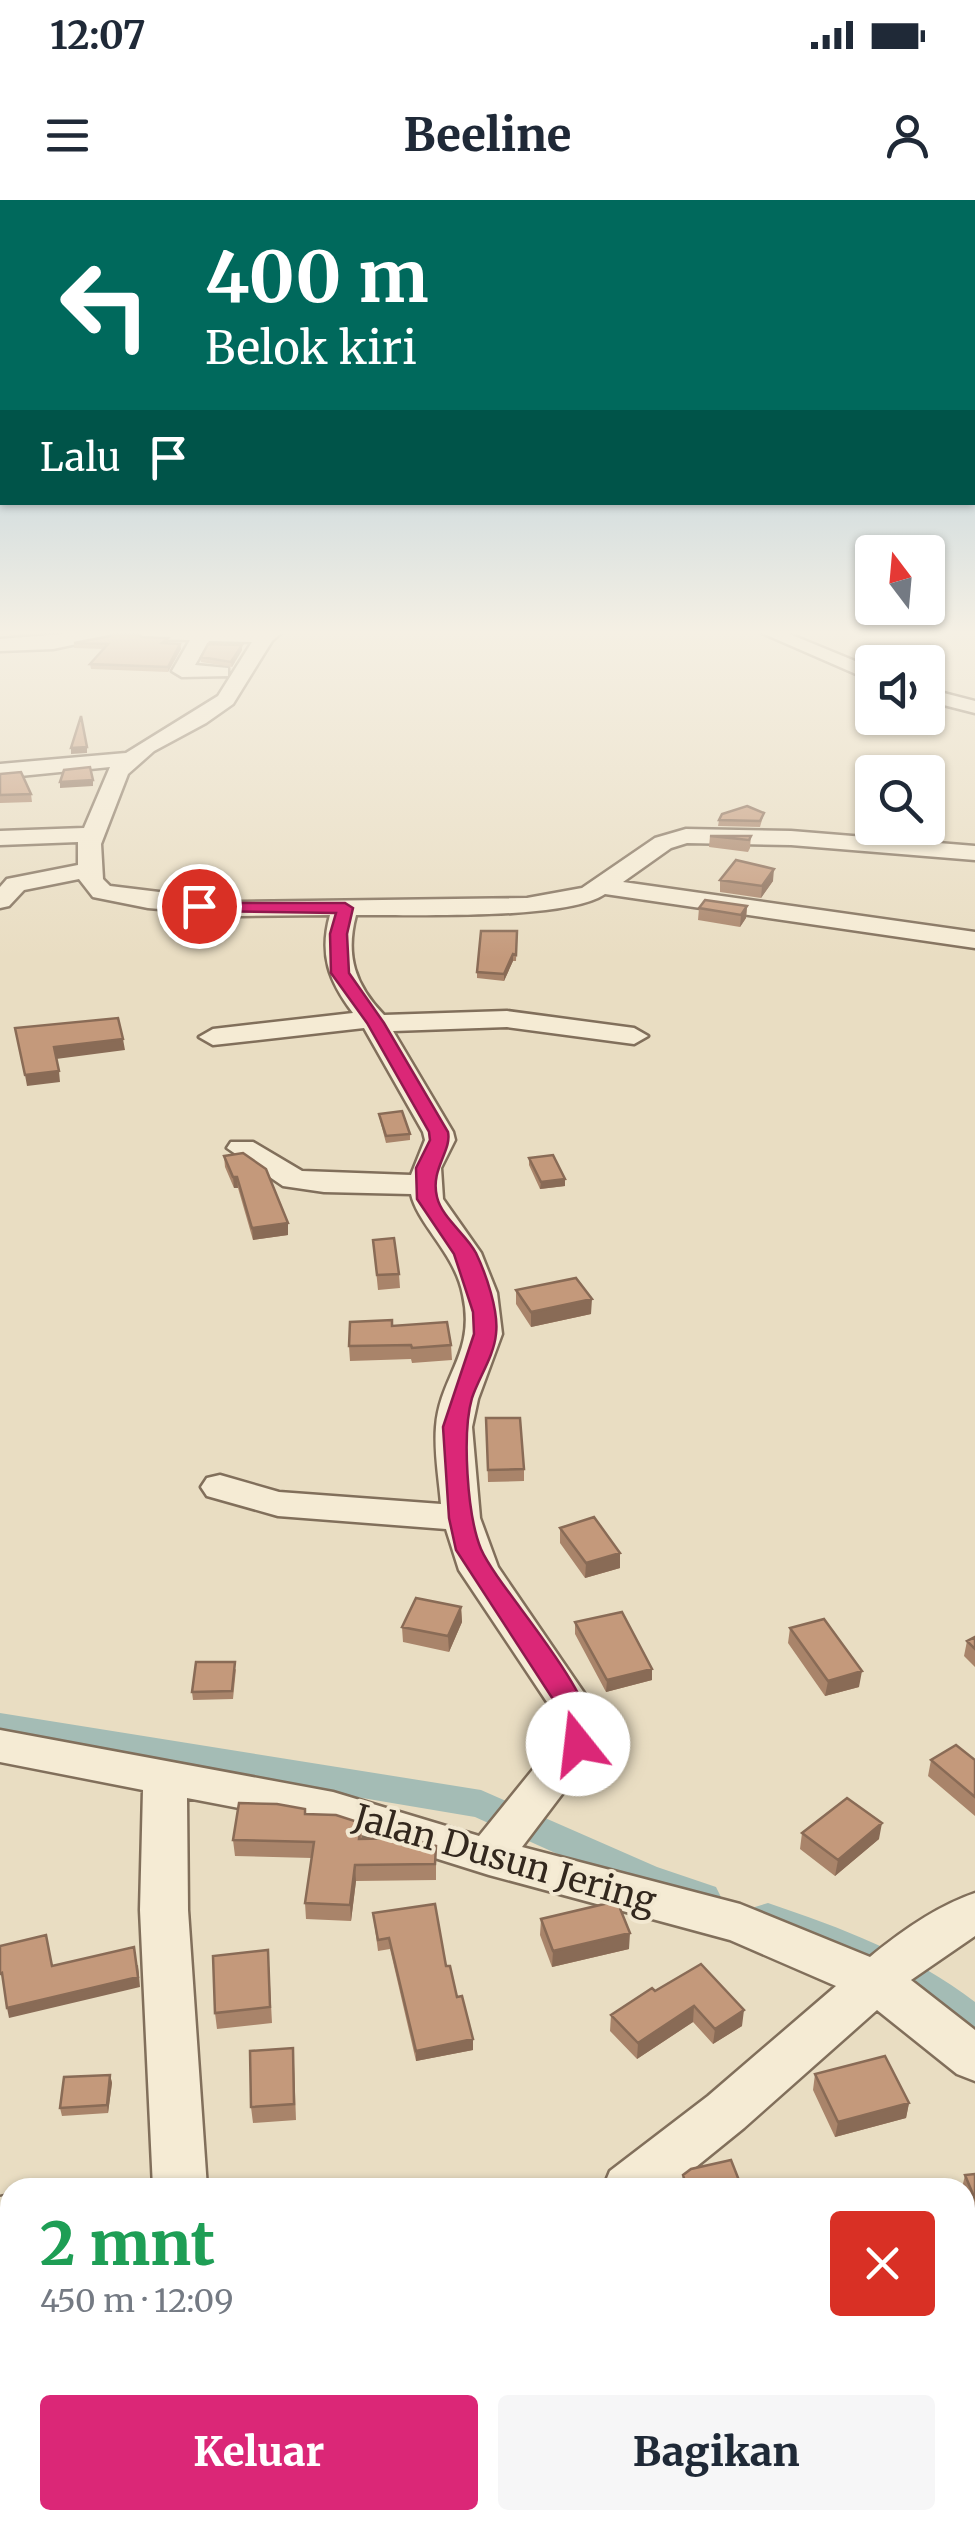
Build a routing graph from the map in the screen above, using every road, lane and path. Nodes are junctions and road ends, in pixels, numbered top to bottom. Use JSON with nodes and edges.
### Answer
{"nodes":[{"id":1,"x":155,"y":742,"type":"edge"},
{"id":2,"x":126,"y":759,"type":"junction"},
{"id":3,"x":0,"y":771,"type":"edge"},
{"id":4,"x":91,"y":834,"type":"junction"},
{"id":5,"x":0,"y":838,"type":"edge"},
{"id":6,"x":975,"y":853,"type":"edge"},
{"id":7,"x":89,"y":870,"type":"junction"},
{"id":8,"x":600,"y":886,"type":"junction"},
{"id":9,"x":0,"y":901,"type":"edge"},
{"id":10,"x":345,"y":908,"type":"junction"},
{"id":11,"x":975,"y":940,"type":"edge"},
{"id":12,"x":374,"y":1021,"type":"junction"},
{"id":13,"x":634,"y":1036,"type":"dead end"},
{"id":14,"x":213,"y":1037,"type":"dead end"},
{"id":15,"x":242,"y":1148,"type":"dead end"},
{"id":16,"x":424,"y":1184,"type":"junction"},
{"id":17,"x":220,"y":1487,"type":"dead end"},
{"id":18,"x":461,"y":1518,"type":"junction"},
{"id":19,"x":0,"y":1746,"type":"edge"},
{"id":20,"x":165,"y":1778,"type":"junction"},
{"id":21,"x":512,"y":1826,"type":"junction"},
{"id":22,"x":975,"y":1912,"type":"edge"},
{"id":23,"x":889,"y":1973,"type":"junction"},
{"id":24,"x":975,"y":2059,"type":"edge"},
{"id":25,"x":179,"y":2178,"type":"edge"},
{"id":26,"x":654,"y":2178,"type":"edge"}],
"edges":[{"from":1,"to":2,"type":"street"},
{"from":2,"to":3,"type":"street"},
{"from":2,"to":4,"type":"street"},
{"from":4,"to":5,"type":"street"},
{"from":4,"to":7,"type":"street"},
{"from":6,"to":8,"type":"street"},
{"from":7,"to":9,"type":"street"},
{"from":7,"to":10,"type":"street"},
{"from":8,"to":10,"type":"street"},
{"from":8,"to":11,"type":"street"},
{"from":10,"to":12,"type":"street"},
{"from":12,"to":13,"type":"street"},
{"from":12,"to":14,"type":"street"},
{"from":12,"to":16,"type":"street"},
{"from":15,"to":16,"type":"street"},
{"from":16,"to":18,"type":"street"},
{"from":17,"to":18,"type":"street"},
{"from":18,"to":21,"type":"street"},
{"from":19,"to":20,"type":"street","name":"Jalan Dusun Jering"},
{"from":20,"to":21,"type":"street","name":"Jalan Dusun Jering"},
{"from":20,"to":25,"type":"street"},
{"from":21,"to":23,"type":"street","name":"Jalan Dusun Jering"},
{"from":22,"to":23,"type":"street"},
{"from":23,"to":24,"type":"street","name":"Jalan Dusun Jering"},
{"from":23,"to":26,"type":"street"}]}
